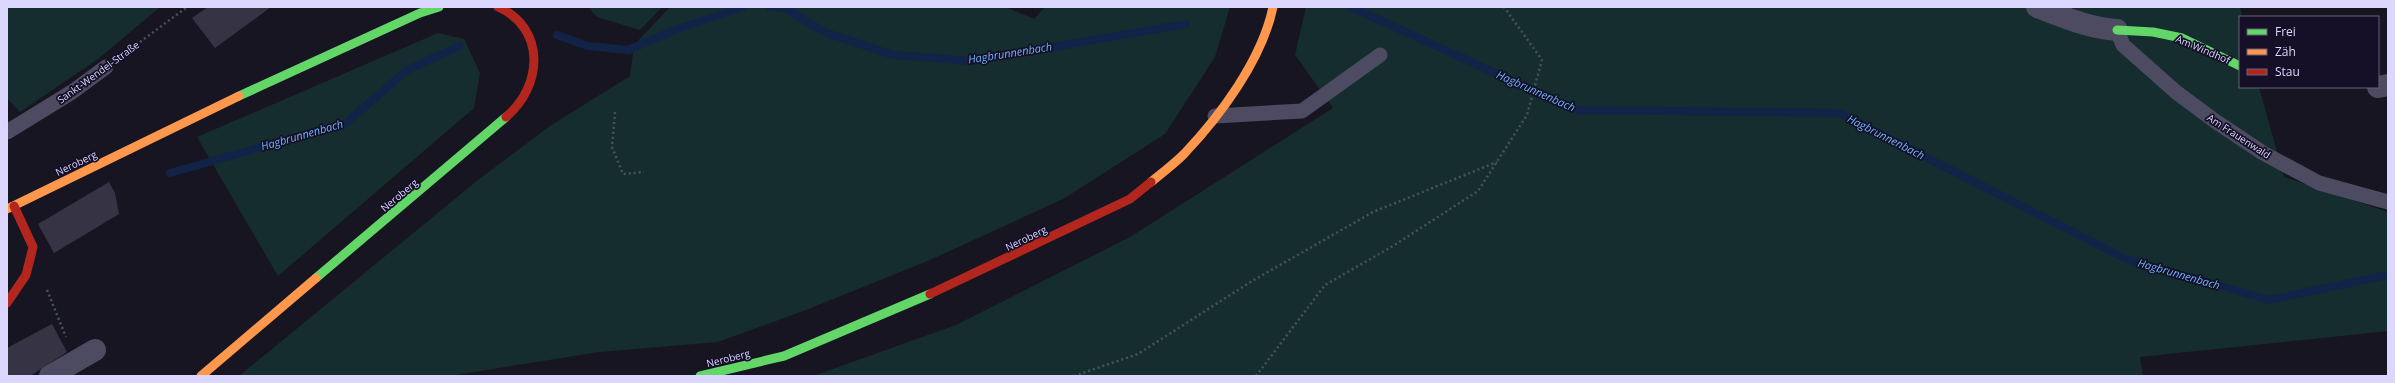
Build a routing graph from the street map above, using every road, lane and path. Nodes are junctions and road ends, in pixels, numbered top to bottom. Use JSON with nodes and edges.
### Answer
{"nodes":[{"id":1,"x":187,"y":7,"type":"edge"},
{"id":2,"x":439,"y":7,"type":"edge"},
{"id":3,"x":498,"y":7,"type":"edge"},
{"id":4,"x":1273,"y":7,"type":"edge"},
{"id":5,"x":1504,"y":7,"type":"edge"},
{"id":6,"x":2037,"y":7,"type":"edge"},
{"id":7,"x":2117,"y":30,"type":"junction"},
{"id":8,"x":1380,"y":55,"type":"dead end"},
{"id":9,"x":2239,"y":66,"type":"edge"},
{"id":10,"x":106,"y":68,"type":"joint"},
{"id":11,"x":615,"y":112,"type":"dead end"},
{"id":12,"x":1216,"y":116,"type":"junction"},
{"id":13,"x":7,"y":132,"type":"edge"},
{"id":14,"x":1497,"y":162,"type":"junction"},
{"id":15,"x":644,"y":172,"type":"dead end"},
{"id":16,"x":2388,"y":202,"type":"edge"},
{"id":17,"x":10,"y":207,"type":"edge"},
{"id":18,"x":44,"y":284,"type":"dead end"},
{"id":19,"x":7,"y":303,"type":"edge"},
{"id":20,"x":95,"y":350,"type":"dead end"},
{"id":21,"x":76,"y":361,"type":"junction"},
{"id":22,"x":50,"y":376,"type":"edge"},
{"id":23,"x":202,"y":376,"type":"edge"},
{"id":24,"x":700,"y":376,"type":"edge"},
{"id":25,"x":1074,"y":376,"type":"edge"},
{"id":26,"x":1256,"y":376,"type":"edge"}],
"edges":[{"from":1,"to":10,"type":"path","name":"Sankt-Wendel-Straße"},
{"from":2,"to":17,"type":"street","name":"Neroberg"},
{"from":3,"to":23,"type":"street","name":"Neroberg"},
{"from":4,"to":12,"type":"street","name":"Neroberg"},
{"from":5,"to":14,"type":"path"},
{"from":6,"to":7,"type":"street"},
{"from":7,"to":9,"type":"street","name":"Am Windhof"},
{"from":7,"to":16,"type":"lane","name":"Am Frauenwald"},
{"from":8,"to":12,"type":"lane"},
{"from":10,"to":13,"type":"lane","name":"Sankt-Wendel-Straße"},
{"from":11,"to":15,"type":"path"},
{"from":12,"to":24,"type":"street","name":"Neroberg"},
{"from":14,"to":25,"type":"path"},
{"from":14,"to":26,"type":"path"},
{"from":17,"to":19,"type":"street"},
{"from":18,"to":21,"type":"path"},
{"from":20,"to":21,"type":"street"},
{"from":21,"to":22,"type":"street"}]}
